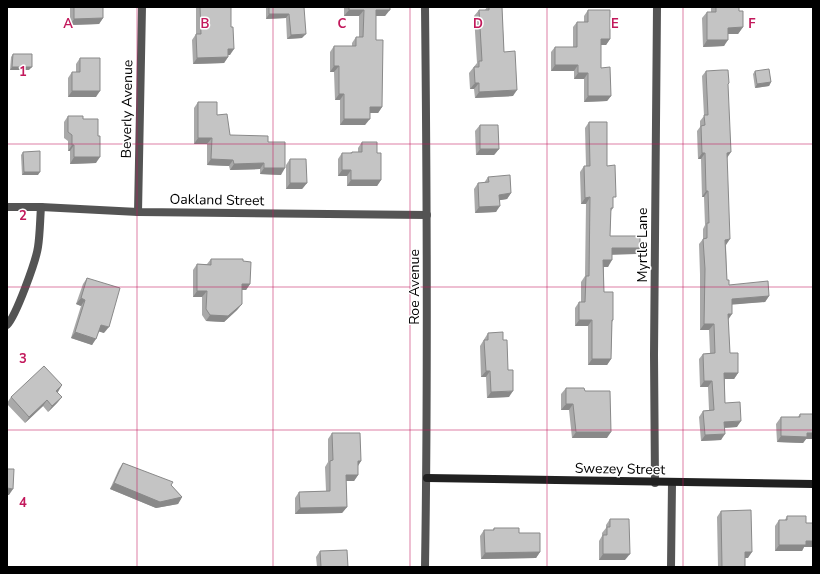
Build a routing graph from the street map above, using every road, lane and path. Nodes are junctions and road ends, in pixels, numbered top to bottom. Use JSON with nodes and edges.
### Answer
{"nodes":[{"id":1,"x":142,"y":7,"type":"edge"},
{"id":2,"x":425,"y":7,"type":"edge"},
{"id":3,"x":657,"y":7,"type":"edge"},
{"id":4,"x":7,"y":207,"type":"edge"},
{"id":5,"x":41,"y":207,"type":"junction"},
{"id":6,"x":138,"y":212,"type":"junction"},
{"id":7,"x":427,"y":215,"type":"junction"},
{"id":8,"x":7,"y":326,"type":"edge"},
{"id":9,"x":427,"y":478,"type":"junction"},
{"id":10,"x":655,"y":482,"type":"junction"},
{"id":11,"x":672,"y":483,"type":"junction"},
{"id":12,"x":813,"y":484,"type":"edge"},
{"id":13,"x":425,"y":567,"type":"edge"},
{"id":14,"x":671,"y":567,"type":"edge"}],
"edges":[{"from":1,"to":6,"type":"street","name":"Beverly Avenue"},
{"from":2,"to":7,"type":"street","name":"Roe Avenue"},
{"from":3,"to":10,"type":"street","name":"Myrtle Lane"},
{"from":4,"to":5,"type":"street","name":"Oakland Street"},
{"from":5,"to":6,"type":"street","name":"Oakland Street"},
{"from":5,"to":8,"type":"street"},
{"from":6,"to":7,"type":"street","name":"Oakland Street"},
{"from":7,"to":9,"type":"street","name":"Roe Avenue"},
{"from":9,"to":10,"type":"street","name":"Swezey Street"},
{"from":9,"to":13,"type":"street","name":"Roe Avenue"},
{"from":10,"to":11,"type":"street","name":"Swezey Street"},
{"from":11,"to":12,"type":"street","name":"Swezey Street"},
{"from":11,"to":14,"type":"street"}]}
